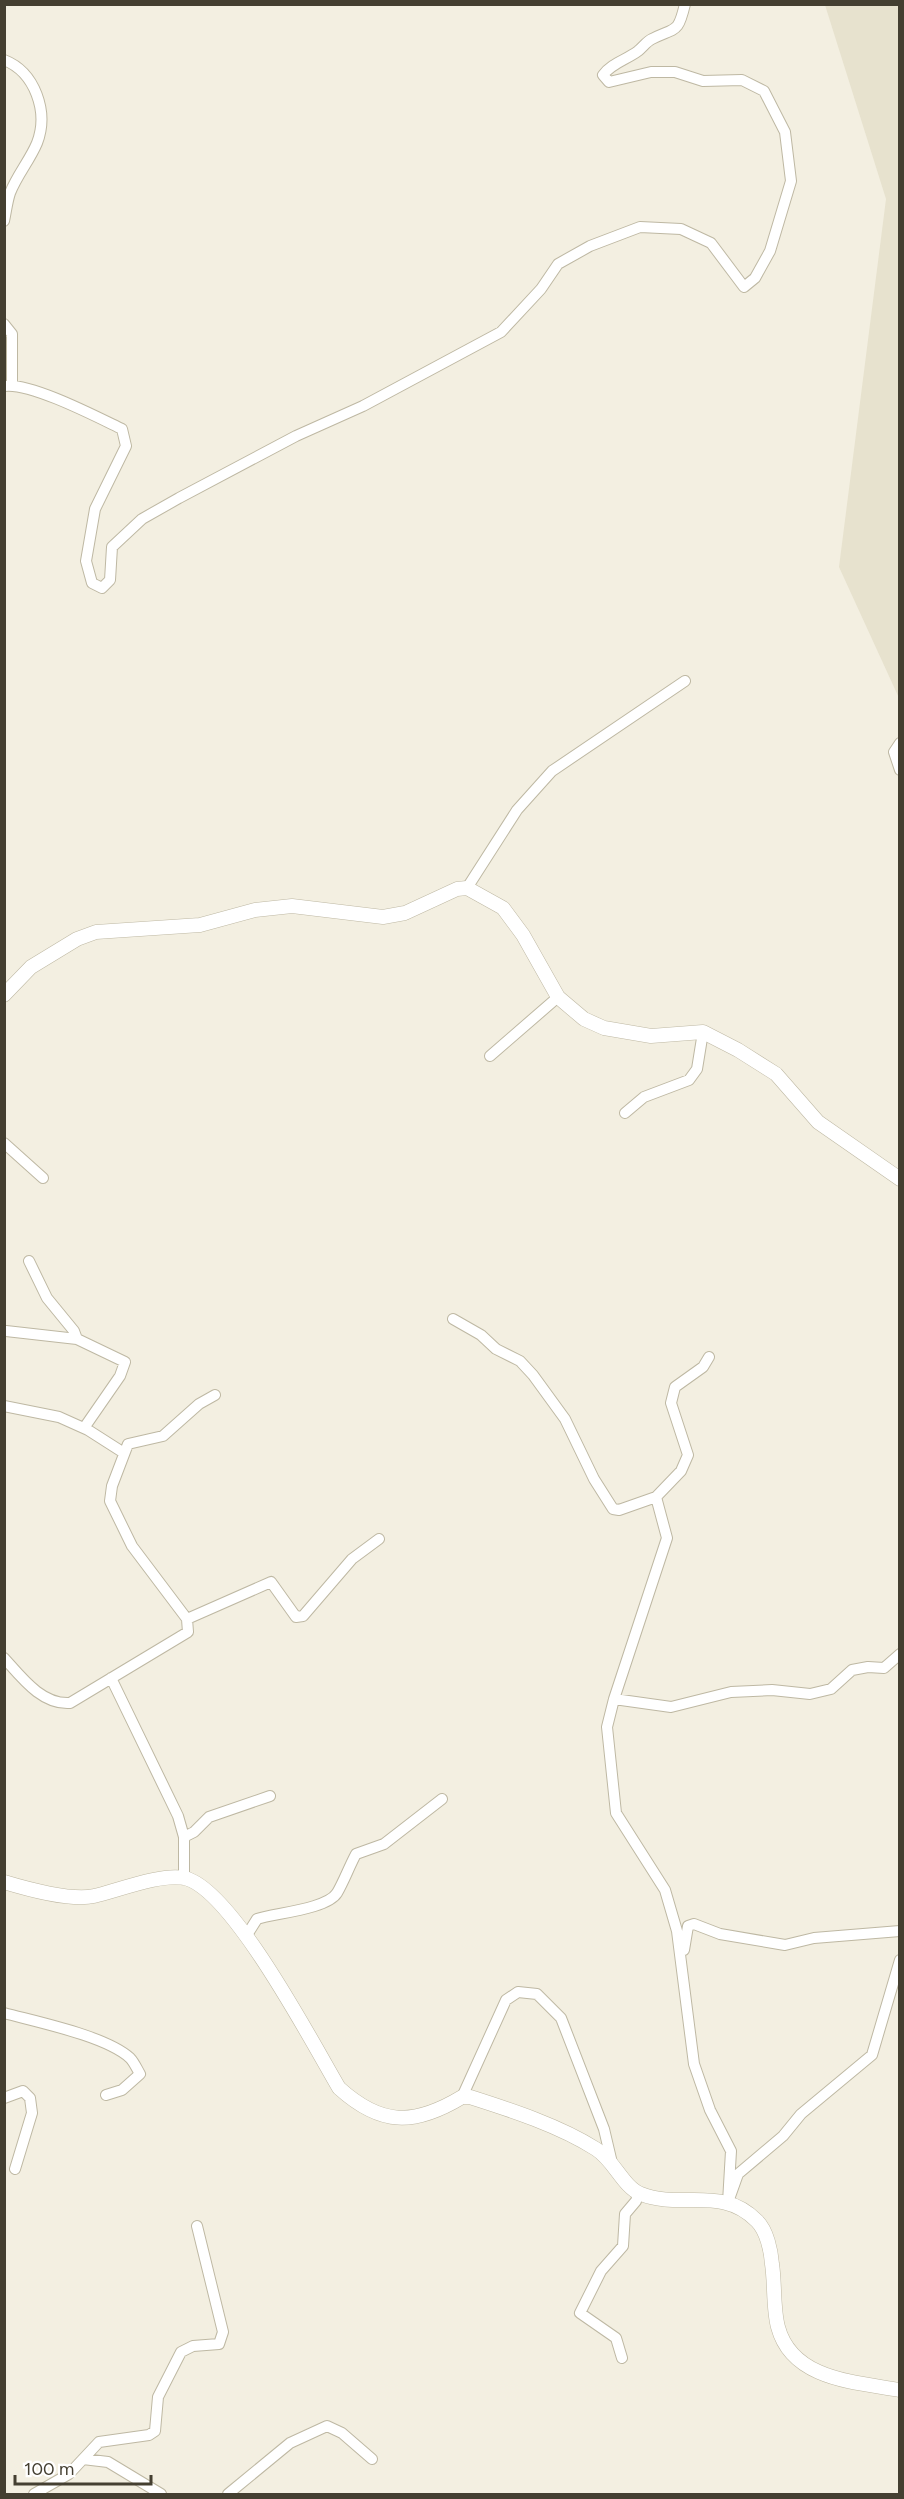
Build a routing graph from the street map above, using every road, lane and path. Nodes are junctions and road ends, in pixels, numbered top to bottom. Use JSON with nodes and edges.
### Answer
{"nodes":[{"id":1,"x":685,"y":4,"type":"edge"},
{"id":2,"x":4,"y":60,"type":"edge"},
{"id":3,"x":4,"y":221,"type":"edge"},
{"id":4,"x":4,"y":324,"type":"edge"},
{"id":5,"x":8,"y":386,"type":"edge"},
{"id":6,"x":685,"y":681,"type":"dead end"},
{"id":7,"x":900,"y":742,"type":"edge"},
{"id":8,"x":900,"y":770,"type":"edge"},
{"id":9,"x":468,"y":888,"type":"junction"},
{"id":10,"x":4,"y":995,"type":"edge"},
{"id":11,"x":558,"y":997,"type":"junction"},
{"id":12,"x":703,"y":1032,"type":"junction"},
{"id":13,"x":489,"y":1056,"type":"dead end"},
{"id":14,"x":625,"y":1113,"type":"dead end"},
{"id":15,"x":4,"y":1143,"type":"edge"},
{"id":16,"x":43,"y":1178,"type":"dead end"},
{"id":17,"x":900,"y":1179,"type":"edge"},
{"id":18,"x":29,"y":1261,"type":"dead end"},
{"id":19,"x":453,"y":1319,"type":"dead end"},
{"id":20,"x":6,"y":1331,"type":"dead end"},
{"id":21,"x":77,"y":1339,"type":"junction"},
{"id":22,"x":709,"y":1357,"type":"dead end"},
{"id":23,"x":215,"y":1395,"type":"dead end"},
{"id":24,"x":4,"y":1406,"type":"edge"},
{"id":25,"x":84,"y":1428,"type":"junction"},
{"id":26,"x":124,"y":1453,"type":"junction"},
{"id":27,"x":656,"y":1497,"type":"junction"},
{"id":28,"x":380,"y":1539,"type":"dead end"},
{"id":29,"x":187,"y":1619,"type":"junction"},
{"id":30,"x":900,"y":1654,"type":"edge"},
{"id":31,"x":4,"y":1658,"type":"edge"},
{"id":32,"x":111,"y":1678,"type":"junction"},
{"id":33,"x":615,"y":1699,"type":"junction"},
{"id":34,"x":270,"y":1796,"type":"dead end"},
{"id":35,"x":442,"y":1798,"type":"dead end"},
{"id":36,"x":184,"y":1837,"type":"junction"},
{"id":37,"x":184,"y":1878,"type":"junction"},
{"id":38,"x":4,"y":1882,"type":"edge"},
{"id":39,"x":900,"y":1931,"type":"edge"},
{"id":40,"x":247,"y":1935,"type":"junction"},
{"id":41,"x":683,"y":1959,"type":"junction"},
{"id":42,"x":900,"y":1960,"type":"edge"},
{"id":43,"x":4,"y":2013,"type":"edge"},
{"id":44,"x":106,"y":2095,"type":"dead end"},
{"id":45,"x":462,"y":2097,"type":"junction"},
{"id":46,"x":4,"y":2098,"type":"edge"},
{"id":47,"x":612,"y":2163,"type":"junction"},
{"id":48,"x":15,"y":2169,"type":"dead end"},
{"id":49,"x":638,"y":2193,"type":"junction"},
{"id":50,"x":728,"y":2202,"type":"junction"},
{"id":51,"x":197,"y":2226,"type":"dead end"},
{"id":52,"x":622,"y":2358,"type":"dead end"},
{"id":53,"x":900,"y":2390,"type":"edge"},
{"id":54,"x":83,"y":2458,"type":"junction"},
{"id":55,"x":372,"y":2459,"type":"dead end"},
{"id":56,"x":34,"y":2494,"type":"edge"},
{"id":57,"x":161,"y":2494,"type":"edge"},
{"id":58,"x":228,"y":2494,"type":"edge"}],
"edges":[{"from":1,"to":5,"type":"street"},
{"from":2,"to":3,"type":"street"},
{"from":4,"to":5,"type":"street"},
{"from":6,"to":9,"type":"street"},
{"from":7,"to":8,"type":"street"},
{"from":9,"to":10,"type":"street"},
{"from":9,"to":11,"type":"street"},
{"from":11,"to":12,"type":"street"},
{"from":11,"to":13,"type":"street"},
{"from":12,"to":14,"type":"street"},
{"from":12,"to":17,"type":"street"},
{"from":15,"to":16,"type":"street"},
{"from":18,"to":21,"type":"street"},
{"from":19,"to":27,"type":"street"},
{"from":20,"to":21,"type":"street"},
{"from":21,"to":25,"type":"street"},
{"from":22,"to":27,"type":"street"},
{"from":23,"to":26,"type":"street"},
{"from":24,"to":25,"type":"street"},
{"from":25,"to":26,"type":"street"},
{"from":26,"to":29,"type":"street"},
{"from":27,"to":33,"type":"street"},
{"from":28,"to":29,"type":"street"},
{"from":29,"to":32,"type":"street"},
{"from":30,"to":33,"type":"street"},
{"from":31,"to":32,"type":"street"},
{"from":32,"to":36,"type":"street"},
{"from":33,"to":41,"type":"street"},
{"from":34,"to":36,"type":"street"},
{"from":35,"to":40,"type":"street"},
{"from":36,"to":37,"type":"street"},
{"from":37,"to":38,"type":"street"},
{"from":37,"to":40,"type":"street"},
{"from":39,"to":41,"type":"street"},
{"from":40,"to":45,"type":"street"},
{"from":41,"to":50,"type":"street"},
{"from":42,"to":50,"type":"street"},
{"from":43,"to":44,"type":"street"},
{"from":45,"to":47,"type":"street"},
{"from":45,"to":47,"type":"street"},
{"from":46,"to":48,"type":"street"},
{"from":47,"to":49,"type":"street"},
{"from":49,"to":50,"type":"street"},
{"from":49,"to":52,"type":"street"},
{"from":50,"to":53,"type":"street"},
{"from":51,"to":54,"type":"street"},
{"from":54,"to":56,"type":"street"},
{"from":54,"to":57,"type":"street"},
{"from":55,"to":58,"type":"street"}]}
